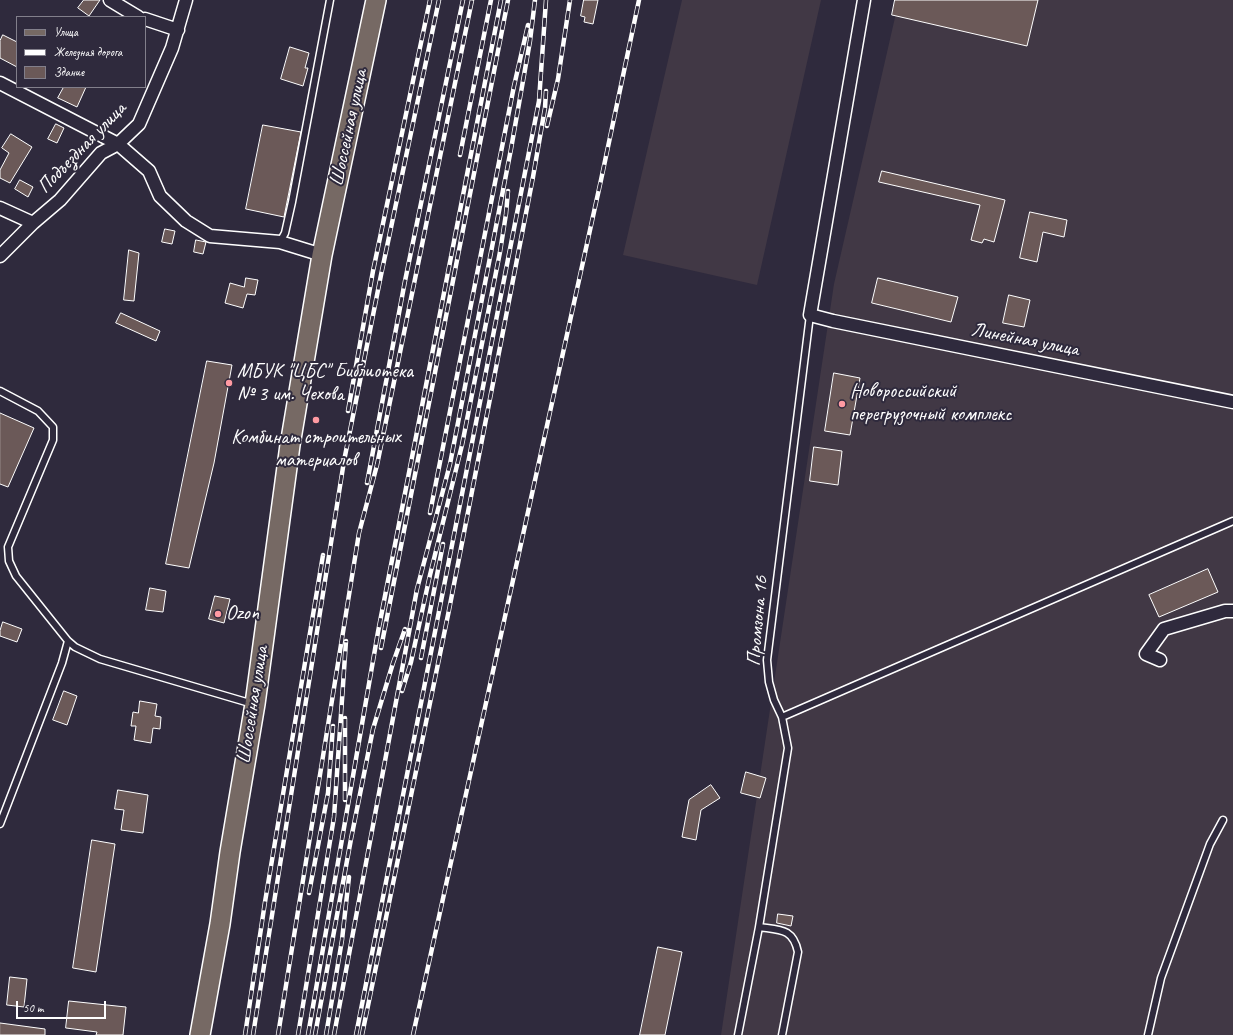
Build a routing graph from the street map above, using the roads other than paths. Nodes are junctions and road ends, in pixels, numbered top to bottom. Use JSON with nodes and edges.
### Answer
{"nodes":[{"id":1,"x":110,"y":0,"type":"edge"},
{"id":2,"x":186,"y":0,"type":"edge"},
{"id":3,"x":330,"y":0,"type":"edge"},
{"id":4,"x":376,"y":0,"type":"edge"},
{"id":5,"x":864,"y":0,"type":"edge"},
{"id":6,"x":136,"y":16,"type":"edge"},
{"id":7,"x":146,"y":19,"type":"edge"},
{"id":8,"x":178,"y":30,"type":"junction"},
{"id":9,"x":0,"y":83,"type":"edge"},
{"id":10,"x":118,"y":144,"type":"junction"},
{"id":11,"x":0,"y":208,"type":"edge"},
{"id":12,"x":33,"y":223,"type":"junction"},
{"id":13,"x":280,"y":242,"type":"junction"},
{"id":14,"x":322,"y":255,"type":"junction"},
{"id":15,"x":0,"y":256,"type":"edge"},
{"id":16,"x":810,"y":314,"type":"junction"},
{"id":17,"x":0,"y":391,"type":"edge"},
{"id":18,"x":1233,"y":402,"type":"edge"},
{"id":19,"x":1233,"y":520,"type":"edge"},
{"id":20,"x":1233,"y":611,"type":"edge"},
{"id":21,"x":68,"y":641,"type":"junction"},
{"id":22,"x":1160,"y":660,"type":"dead end"},
{"id":23,"x":255,"y":704,"type":"junction"},
{"id":24,"x":782,"y":717,"type":"junction"},
{"id":25,"x":1223,"y":820,"type":"dead end"},
{"id":26,"x":0,"y":824,"type":"edge"},
{"id":27,"x":759,"y":927,"type":"junction"},
{"id":28,"x":200,"y":1035,"type":"edge"},
{"id":29,"x":738,"y":1035,"type":"edge"},
{"id":30,"x":782,"y":1035,"type":"edge"},
{"id":31,"x":1148,"y":1035,"type":"edge"}],
"edges":[{"from":1,"to":6,"type":"street"},
{"from":2,"to":8,"type":"street","name":"Подъездная улица"},
{"from":3,"to":13,"type":"lane"},
{"from":4,"to":14,"type":"main road","name":"Шоссейная улица"},
{"from":5,"to":16,"type":"street"},
{"from":7,"to":8,"type":"street"},
{"from":8,"to":10,"type":"street","name":"Подъездная улица"},
{"from":9,"to":10,"type":"street"},
{"from":10,"to":12,"type":"street","name":"Подъездная улица"},
{"from":10,"to":13,"type":"street"},
{"from":11,"to":12,"type":"street"},
{"from":12,"to":15,"type":"street","name":"Подъездная улица"},
{"from":13,"to":14,"type":"street"},
{"from":14,"to":23,"type":"main road","name":"Шоссейная улица"},
{"from":16,"to":18,"type":"street","name":"Линейная улица"},
{"from":16,"to":24,"type":"lane","name":"Промзона 16"},
{"from":17,"to":21,"type":"lane"},
{"from":19,"to":24,"type":"lane"},
{"from":20,"to":22,"type":"street"},
{"from":21,"to":23,"type":"lane"},
{"from":21,"to":26,"type":"lane"},
{"from":23,"to":28,"type":"main road","name":"Шоссейная улица"},
{"from":24,"to":27,"type":"lane","name":"Промзона 16"},
{"from":25,"to":31,"type":"lane"},
{"from":27,"to":29,"type":"lane","name":"Промзона 16"},
{"from":27,"to":30,"type":"lane"}]}
